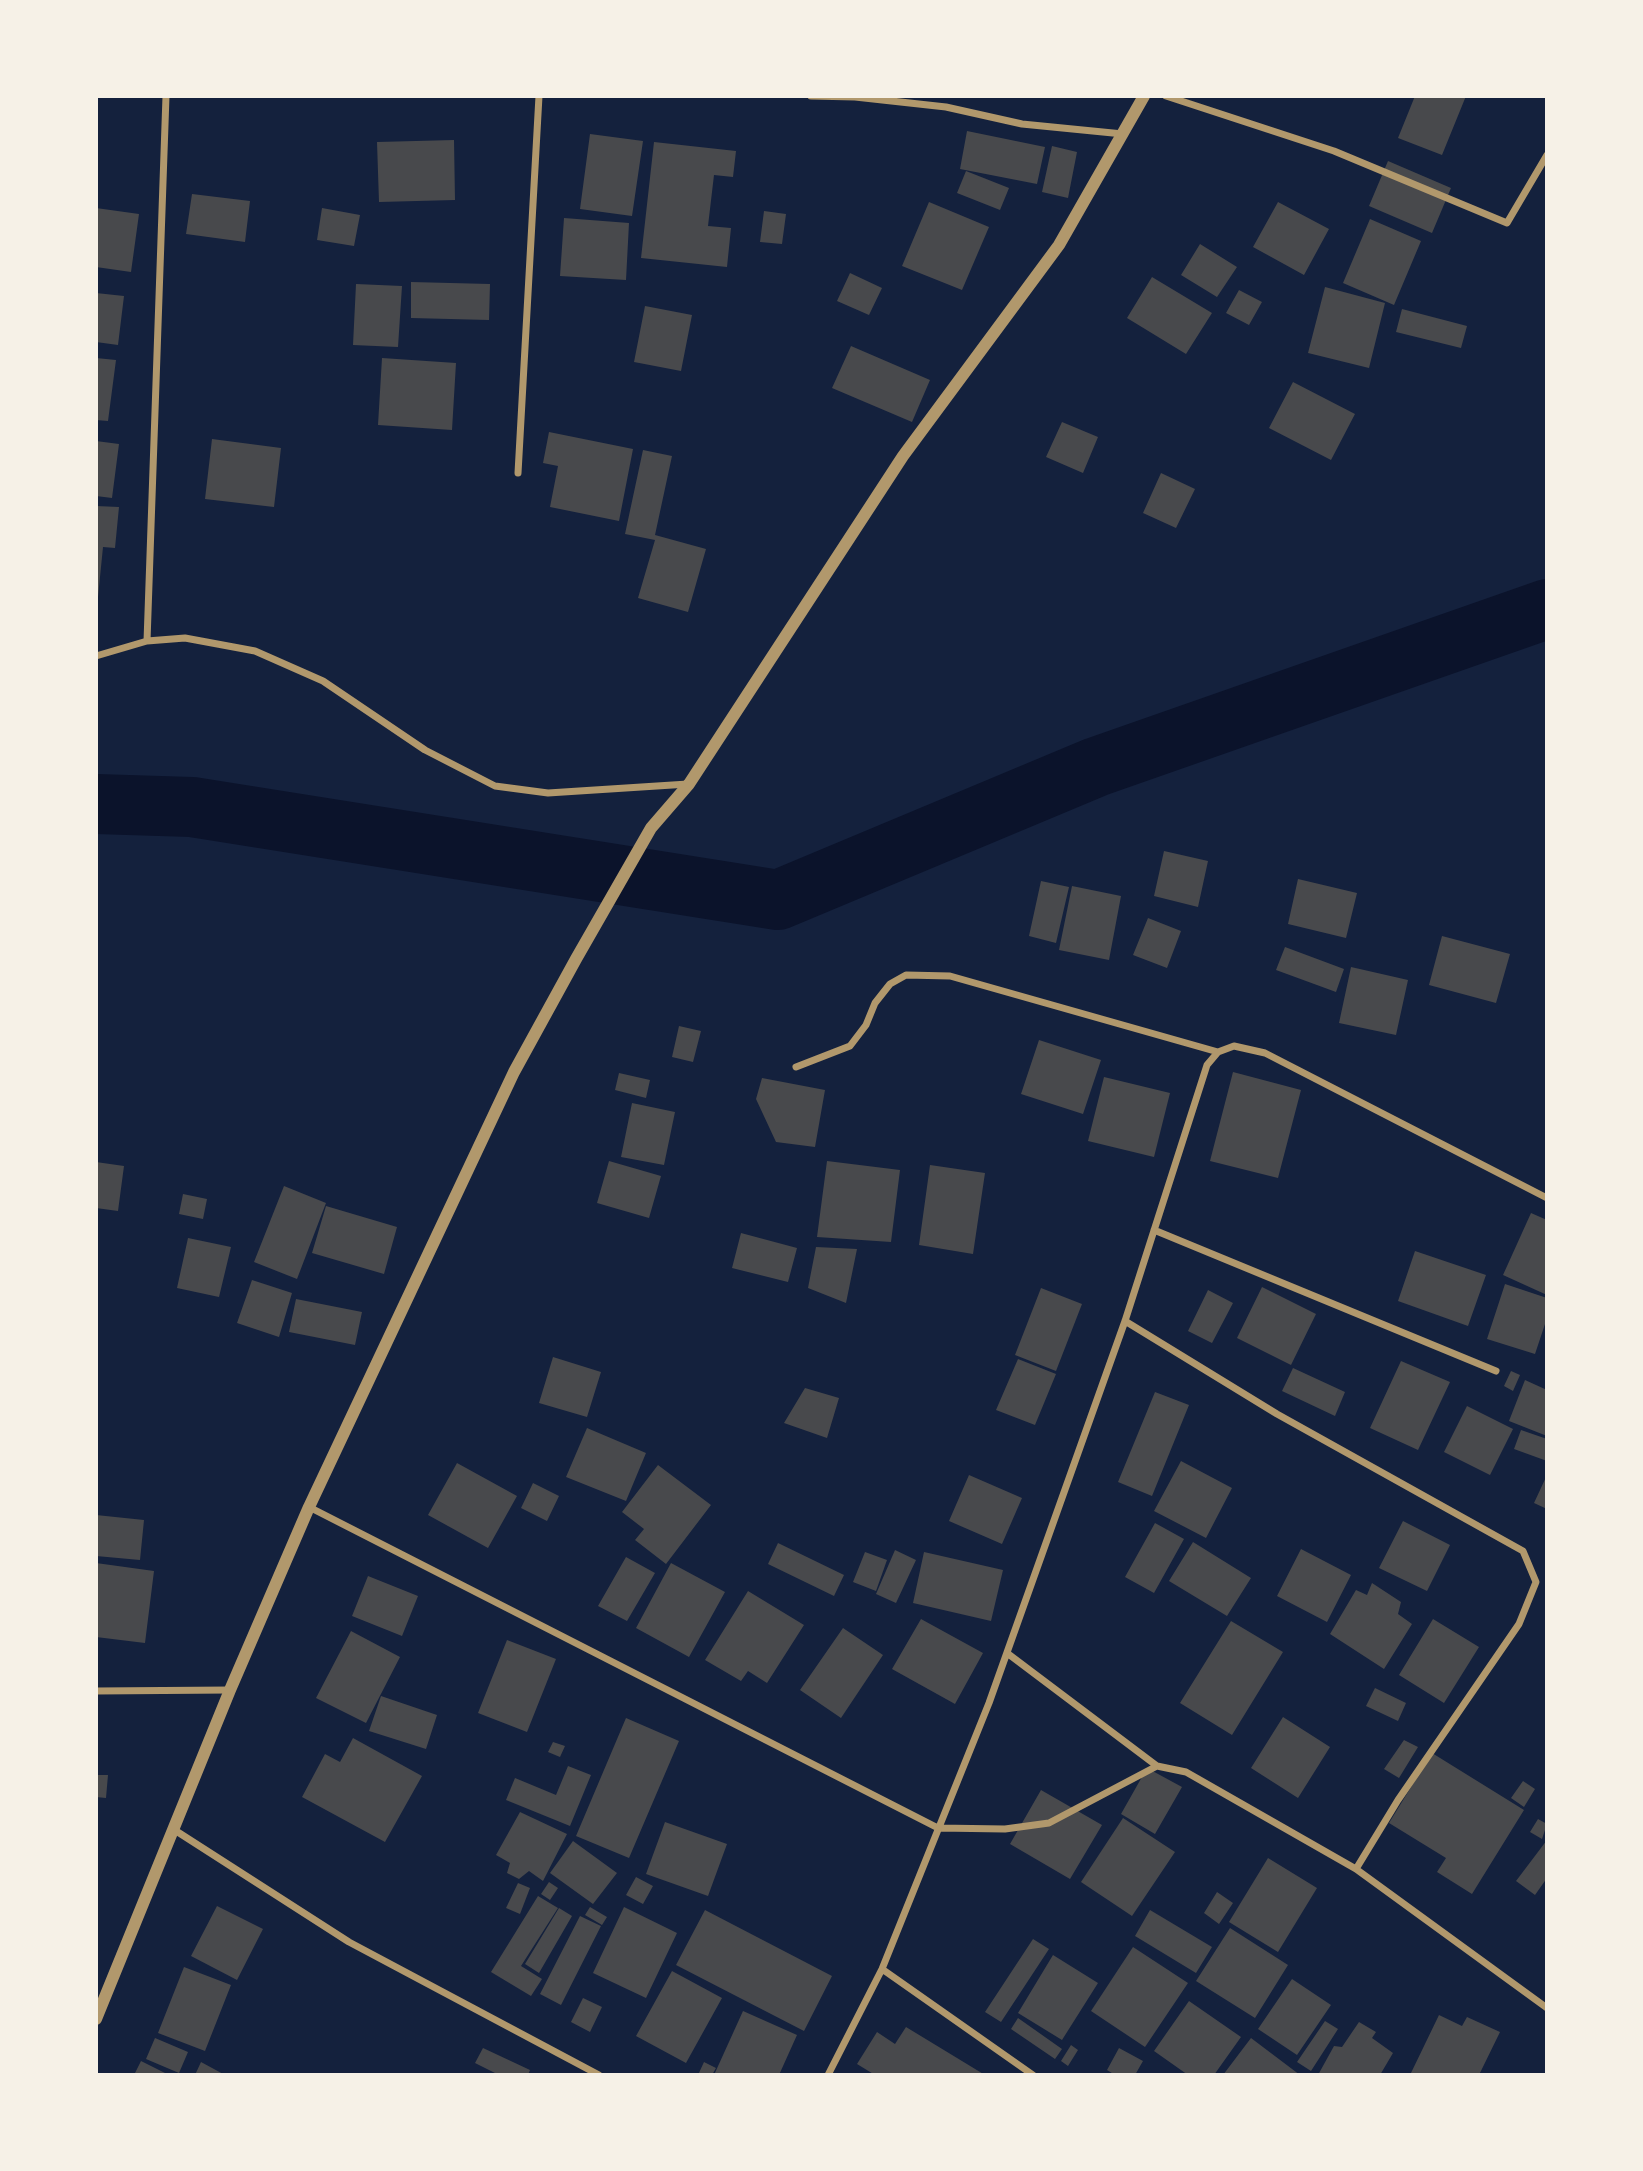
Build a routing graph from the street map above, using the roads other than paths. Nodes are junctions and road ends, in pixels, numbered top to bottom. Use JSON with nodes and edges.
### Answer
{"nodes":[{"id":1,"x":166,"y":96,"type":"edge"},
{"id":2,"x":539,"y":96,"type":"edge"},
{"id":3,"x":811,"y":96,"type":"edge"},
{"id":4,"x":1144,"y":96,"type":"edge"},
{"id":5,"x":1166,"y":96,"type":"edge"},
{"id":6,"x":855,"y":97,"type":"edge"},
{"id":7,"x":1123,"y":134,"type":"junction"},
{"id":8,"x":1547,"y":155,"type":"edge"},
{"id":9,"x":518,"y":473,"type":"dead end"},
{"id":10,"x":147,"y":641,"type":"junction"},
{"id":11,"x":96,"y":656,"type":"edge"},
{"id":12,"x":689,"y":784,"type":"junction"},
{"id":13,"x":1218,"y":1052,"type":"junction"},
{"id":14,"x":796,"y":1067,"type":"dead end"},
{"id":15,"x":1547,"y":1198,"type":"edge"},
{"id":16,"x":1154,"y":1230,"type":"junction"},
{"id":17,"x":1125,"y":1321,"type":"junction"},
{"id":18,"x":1496,"y":1371,"type":"dead end"},
{"id":19,"x":309,"y":1507,"type":"junction"},
{"id":20,"x":1007,"y":1653,"type":"junction"},
{"id":21,"x":230,"y":1690,"type":"junction"},
{"id":22,"x":96,"y":1691,"type":"edge"},
{"id":23,"x":1157,"y":1766,"type":"junction"},
{"id":24,"x":939,"y":1828,"type":"junction"},
{"id":25,"x":173,"y":1829,"type":"junction"},
{"id":26,"x":1356,"y":1869,"type":"junction"},
{"id":27,"x":882,"y":1969,"type":"junction"},
{"id":28,"x":1547,"y":2008,"type":"edge"},
{"id":29,"x":96,"y":2019,"type":"edge"},
{"id":30,"x":599,"y":2075,"type":"edge"},
{"id":31,"x":828,"y":2075,"type":"edge"},
{"id":32,"x":1034,"y":2075,"type":"edge"}],
"edges":[{"from":1,"to":10,"type":"street"},
{"from":2,"to":9,"type":"street"},
{"from":3,"to":6,"type":"street"},
{"from":4,"to":7,"type":"street"},
{"from":5,"to":8,"type":"street"},
{"from":6,"to":7,"type":"street"},
{"from":7,"to":12,"type":"street"},
{"from":10,"to":11,"type":"street"},
{"from":10,"to":12,"type":"street"},
{"from":12,"to":19,"type":"street"},
{"from":13,"to":14,"type":"street"},
{"from":13,"to":15,"type":"street"},
{"from":13,"to":16,"type":"street"},
{"from":16,"to":17,"type":"street"},
{"from":16,"to":18,"type":"street"},
{"from":17,"to":20,"type":"street"},
{"from":17,"to":26,"type":"street"},
{"from":19,"to":21,"type":"street"},
{"from":19,"to":24,"type":"street"},
{"from":20,"to":23,"type":"street"},
{"from":20,"to":24,"type":"street"},
{"from":21,"to":22,"type":"street"},
{"from":21,"to":25,"type":"street"},
{"from":23,"to":24,"type":"street"},
{"from":23,"to":26,"type":"street"},
{"from":24,"to":27,"type":"street"},
{"from":25,"to":29,"type":"street"},
{"from":25,"to":30,"type":"street"},
{"from":26,"to":28,"type":"street"},
{"from":27,"to":31,"type":"street"},
{"from":27,"to":32,"type":"street"}]}
